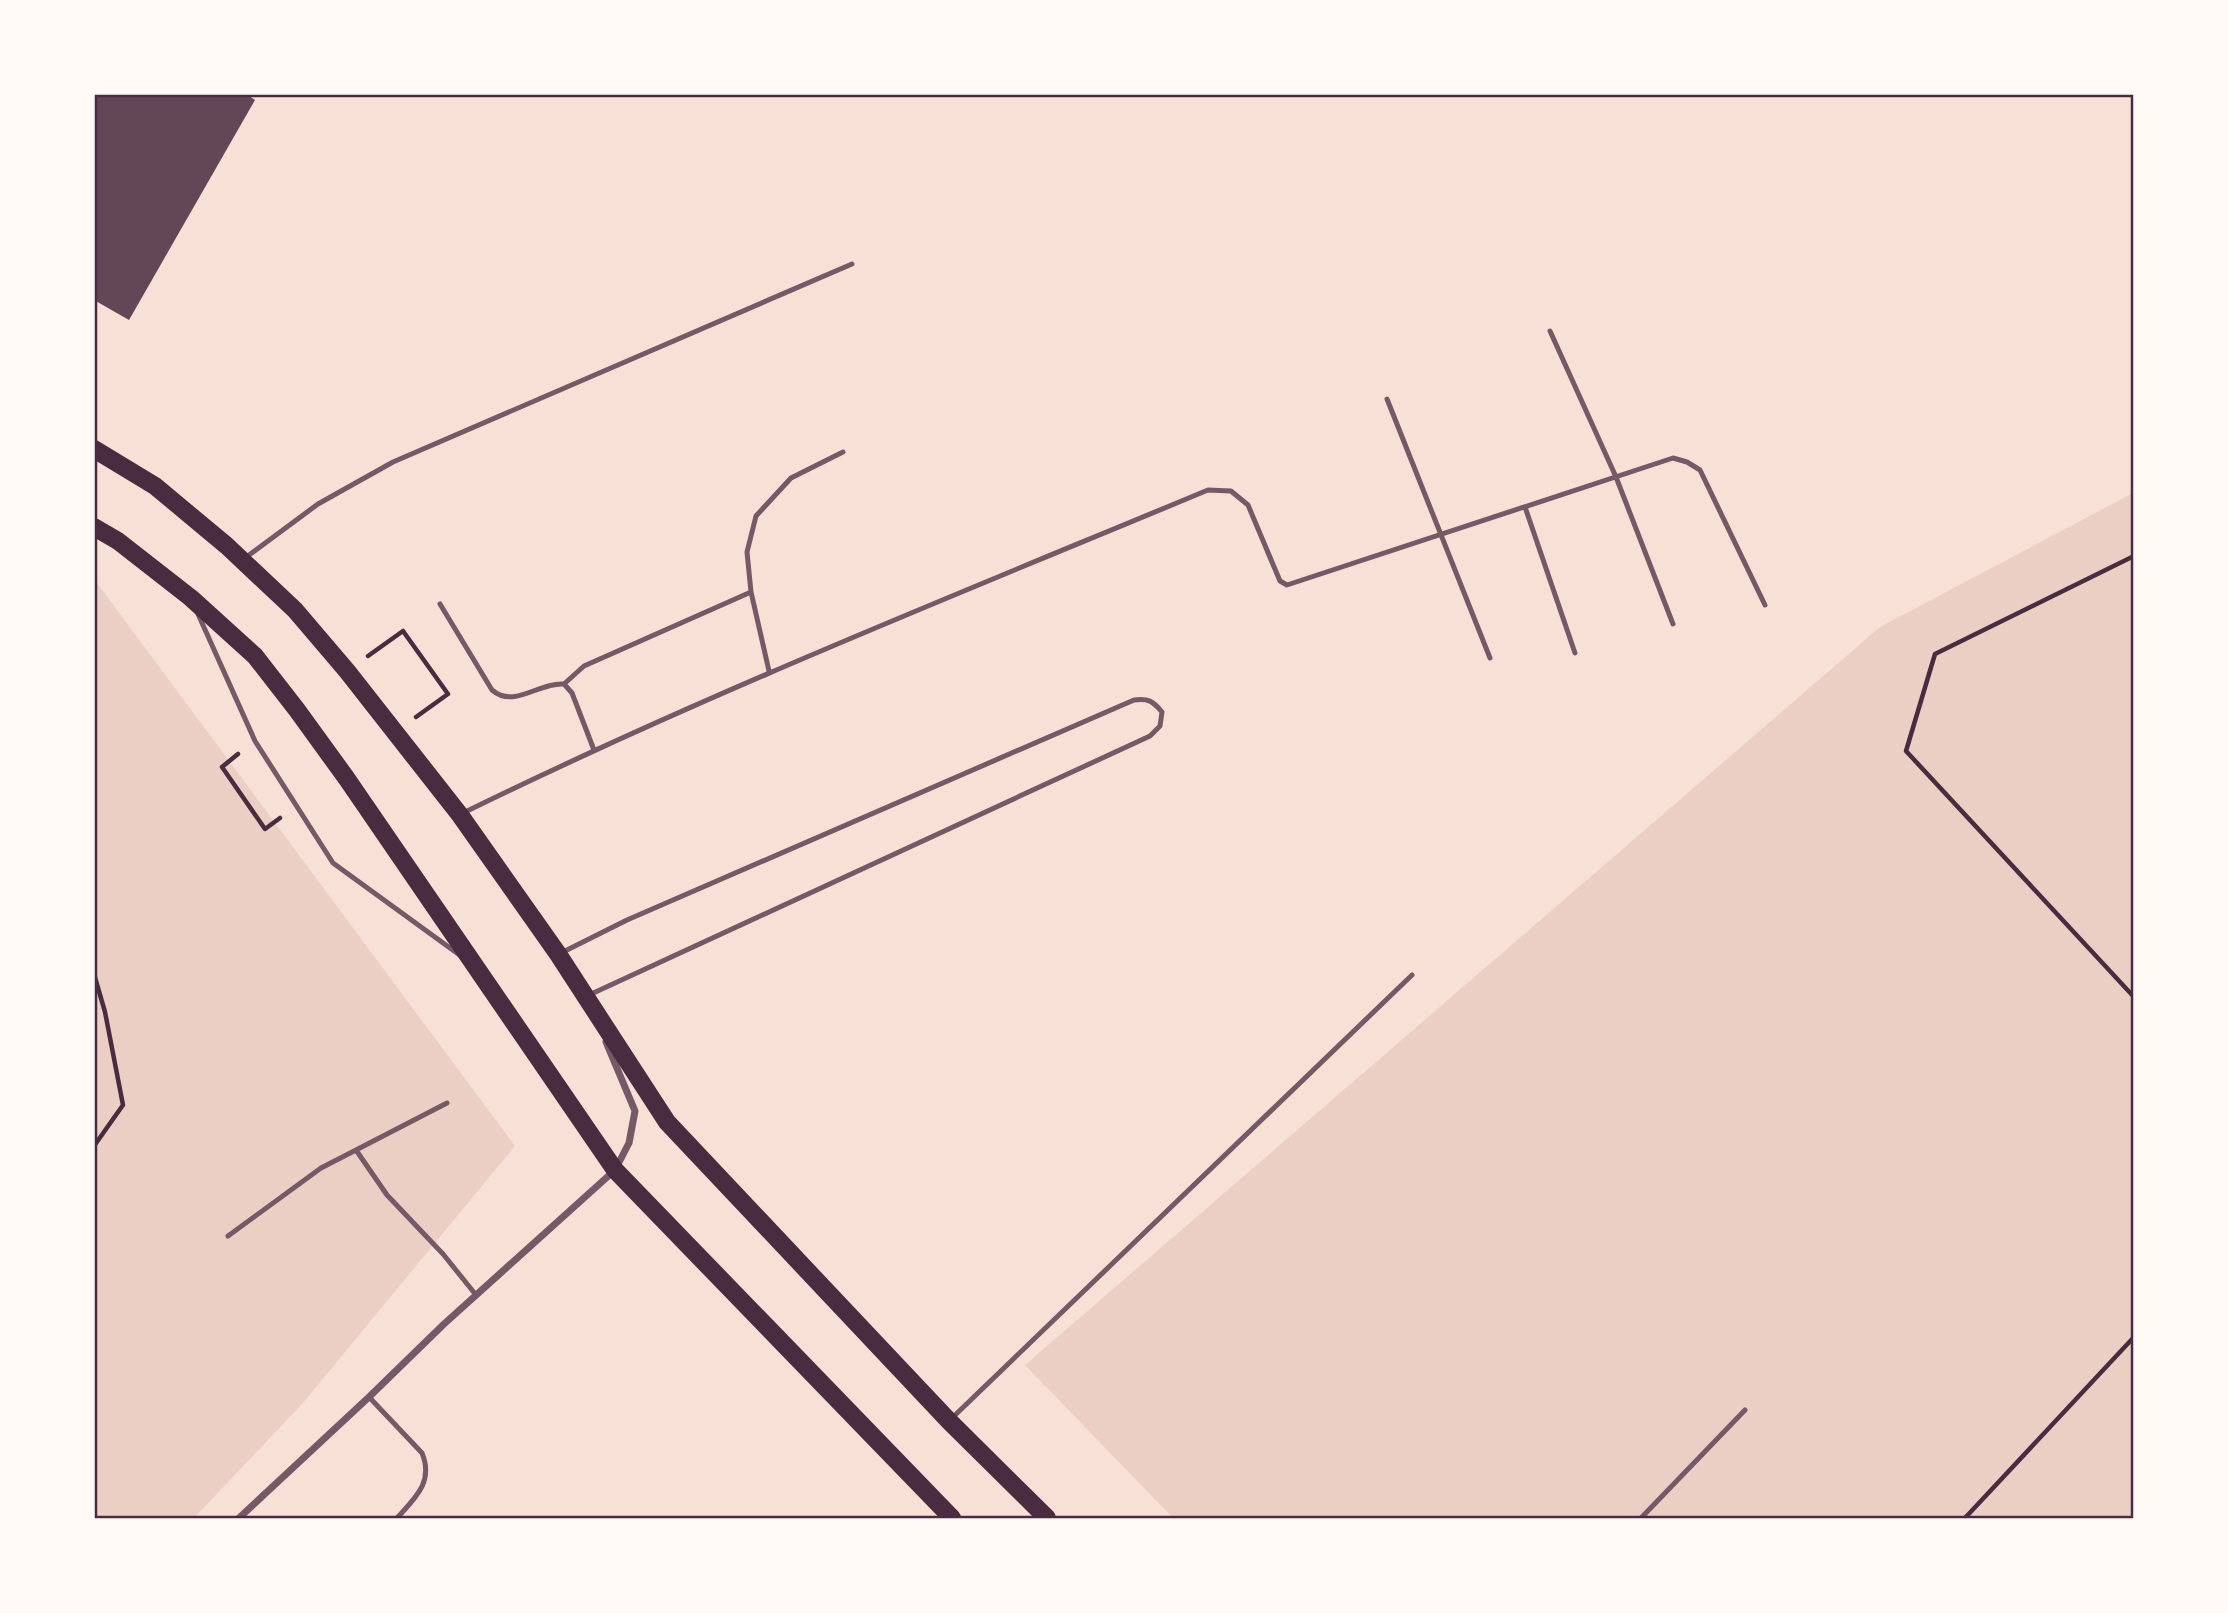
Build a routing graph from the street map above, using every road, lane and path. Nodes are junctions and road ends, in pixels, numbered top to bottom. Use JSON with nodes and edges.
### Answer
{"nodes":[{"id":1,"x":852,"y":264,"type":"dead end"},
{"id":2,"x":1550,"y":331,"type":"dead end"},
{"id":3,"x":1387,"y":399,"type":"dead end"},
{"id":4,"x":94,"y":449,"type":"edge"},
{"id":5,"x":843,"y":452,"type":"dead end"},
{"id":6,"x":1616,"y":477,"type":"junction"},
{"id":7,"x":1525,"y":507,"type":"junction"},
{"id":8,"x":94,"y":527,"type":"edge"},
{"id":9,"x":1442,"y":534,"type":"junction"},
{"id":10,"x":2133,"y":556,"type":"edge"},
{"id":11,"x":242,"y":560,"type":"junction"},
{"id":12,"x":751,"y":592,"type":"junction"},
{"id":13,"x":191,"y":598,"type":"junction"},
{"id":14,"x":440,"y":604,"type":"dead end"},
{"id":15,"x":1765,"y":605,"type":"dead end"},
{"id":16,"x":1673,"y":624,"type":"dead end"},
{"id":17,"x":1575,"y":653,"type":"dead end"},
{"id":18,"x":1490,"y":658,"type":"dead end"},
{"id":19,"x":347,"y":671,"type":"junction"},
{"id":20,"x":769,"y":671,"type":"junction"},
{"id":21,"x":564,"y":684,"type":"junction"},
{"id":22,"x":448,"y":694,"type":"dead end"},
{"id":23,"x":594,"y":750,"type":"junction"},
{"id":24,"x":222,"y":766,"type":"dead end"},
{"id":25,"x":460,"y":815,"type":"junction"},
{"id":26,"x":265,"y":829,"type":"dead end"},
{"id":27,"x":558,"y":954,"type":"junction"},
{"id":28,"x":475,"y":967,"type":"junction"},
{"id":29,"x":94,"y":974,"type":"edge"},
{"id":30,"x":1412,"y":975,"type":"dead end"},
{"id":31,"x":2133,"y":997,"type":"edge"},
{"id":32,"x":588,"y":1003,"type":"junction"},
{"id":33,"x":447,"y":1102,"type":"dead end"},
{"id":34,"x":94,"y":1146,"type":"edge"},
{"id":35,"x":356,"y":1150,"type":"junction"},
{"id":36,"x":615,"y":1170,"type":"junction"},
{"id":37,"x":228,"y":1237,"type":"dead end"},
{"id":38,"x":476,"y":1295,"type":"junction"},
{"id":39,"x":2133,"y":1337,"type":"edge"},
{"id":40,"x":369,"y":1397,"type":"junction"},
{"id":41,"x":1745,"y":1410,"type":"dead end"},
{"id":42,"x":949,"y":1421,"type":"junction"},
{"id":43,"x":239,"y":1518,"type":"edge"},
{"id":44,"x":397,"y":1518,"type":"edge"},
{"id":45,"x":952,"y":1518,"type":"edge"},
{"id":46,"x":1047,"y":1518,"type":"edge"},
{"id":47,"x":1641,"y":1518,"type":"edge"},
{"id":48,"x":1965,"y":1518,"type":"edge"}],
"edges":[{"from":1,"to":11,"type":"lane"},
{"from":2,"to":6,"type":"lane"},
{"from":3,"to":9,"type":"lane"},
{"from":4,"to":11,"type":"main road"},
{"from":5,"to":12,"type":"lane"},
{"from":6,"to":7,"type":"lane"},
{"from":6,"to":15,"type":"lane"},
{"from":6,"to":16,"type":"lane"},
{"from":7,"to":9,"type":"lane"},
{"from":7,"to":17,"type":"lane"},
{"from":8,"to":13,"type":"main road"},
{"from":9,"to":18,"type":"lane"},
{"from":9,"to":20,"type":"lane"},
{"from":10,"to":31,"type":"path"},
{"from":11,"to":19,"type":"main road"},
{"from":12,"to":20,"type":"lane"},
{"from":12,"to":21,"type":"lane"},
{"from":13,"to":28,"type":"main road"},
{"from":13,"to":28,"type":"lane"},
{"from":14,"to":21,"type":"lane"},
{"from":19,"to":22,"type":"path"},
{"from":19,"to":25,"type":"main road"},
{"from":20,"to":23,"type":"lane"},
{"from":21,"to":23,"type":"lane"},
{"from":23,"to":25,"type":"lane"},
{"from":24,"to":26,"type":"path"},
{"from":25,"to":27,"type":"main road"},
{"from":27,"to":32,"type":"main road"},
{"from":27,"to":32,"type":"lane"},
{"from":28,"to":36,"type":"main road"},
{"from":29,"to":34,"type":"path"},
{"from":30,"to":42,"type":"lane"},
{"from":32,"to":36,"type":"street"},
{"from":32,"to":42,"type":"main road"},
{"from":33,"to":35,"type":"lane"},
{"from":35,"to":37,"type":"lane"},
{"from":35,"to":38,"type":"lane"},
{"from":36,"to":38,"type":"street"},
{"from":36,"to":45,"type":"main road"},
{"from":38,"to":40,"type":"street"},
{"from":39,"to":48,"type":"path"},
{"from":40,"to":43,"type":"street"},
{"from":40,"to":44,"type":"lane"},
{"from":41,"to":47,"type":"lane"},
{"from":42,"to":46,"type":"main road"}]}
